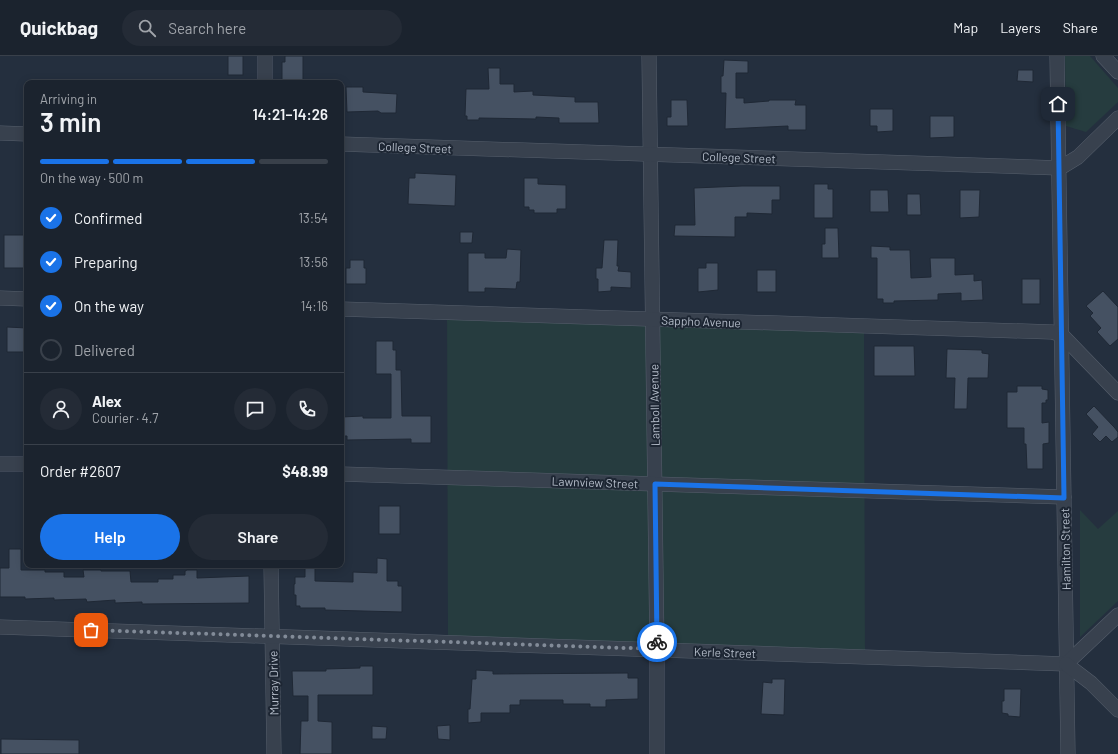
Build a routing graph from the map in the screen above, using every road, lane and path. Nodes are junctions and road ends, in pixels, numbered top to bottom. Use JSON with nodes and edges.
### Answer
{"nodes":[{"id":1,"x":265,"y":56,"type":"edge"},
{"id":2,"x":649,"y":56,"type":"edge"},
{"id":3,"x":1057,"y":56,"type":"edge"},
{"id":4,"x":1103,"y":56,"type":"edge"},
{"id":5,"x":1118,"y":72,"type":"edge"},
{"id":6,"x":265,"y":80,"type":"edge"},
{"id":7,"x":1118,"y":118,"type":"edge"},
{"id":8,"x":0,"y":133,"type":"edge"},
{"id":9,"x":24,"y":134,"type":"edge"},
{"id":10,"x":344,"y":144,"type":"edge"},
{"id":11,"x":650,"y":154,"type":"junction"},
{"id":12,"x":1060,"y":168,"type":"junction"},
{"id":13,"x":0,"y":298,"type":"edge"},
{"id":14,"x":24,"y":299,"type":"edge"},
{"id":15,"x":344,"y":309,"type":"edge"},
{"id":16,"x":653,"y":320,"type":"junction"},
{"id":17,"x":1062,"y":335,"type":"junction"},
{"id":18,"x":1118,"y":393,"type":"edge"},
{"id":19,"x":0,"y":464,"type":"edge"},
{"id":20,"x":24,"y":464,"type":"edge"},
{"id":21,"x":344,"y":474,"type":"edge"},
{"id":22,"x":655,"y":484,"type":"junction"},
{"id":23,"x":1064,"y":498,"type":"junction"},
{"id":24,"x":271,"y":568,"type":"edge"},
{"id":25,"x":1118,"y":615,"type":"edge"},
{"id":26,"x":0,"y":627,"type":"edge"},
{"id":27,"x":273,"y":637,"type":"junction"},
{"id":28,"x":657,"y":649,"type":"junction"},
{"id":29,"x":1066,"y":664,"type":"junction"},
{"id":30,"x":1118,"y":710,"type":"edge"},
{"id":31,"x":274,"y":754,"type":"edge"},
{"id":32,"x":657,"y":754,"type":"edge"},
{"id":33,"x":1068,"y":754,"type":"edge"}],
"edges":[{"from":1,"to":6,"type":"street"},
{"from":2,"to":11,"type":"street","name":"Lamboll Avenue"},
{"from":3,"to":12,"type":"street","name":"Hamilton Street"},
{"from":4,"to":5,"type":"street"},
{"from":7,"to":12,"type":"street"},
{"from":8,"to":9,"type":"street"},
{"from":10,"to":11,"type":"street","name":"College Street"},
{"from":11,"to":12,"type":"street","name":"College Street"},
{"from":11,"to":16,"type":"street","name":"Lamboll Avenue"},
{"from":12,"to":17,"type":"street","name":"Hamilton Street"},
{"from":13,"to":14,"type":"street"},
{"from":15,"to":16,"type":"street","name":"Sappho Avenue"},
{"from":16,"to":17,"type":"street","name":"Sappho Avenue"},
{"from":16,"to":22,"type":"street","name":"Lamboll Avenue"},
{"from":17,"to":18,"type":"street"},
{"from":17,"to":23,"type":"street","name":"Hamilton Street"},
{"from":19,"to":20,"type":"street"},
{"from":21,"to":22,"type":"street","name":"Lawnview Street"},
{"from":22,"to":23,"type":"street","name":"Lawnview Street"},
{"from":22,"to":28,"type":"street","name":"Lamboll Avenue"},
{"from":23,"to":29,"type":"street","name":"Hamilton Street"},
{"from":24,"to":27,"type":"street","name":"Murray Drive"},
{"from":25,"to":29,"type":"street"},
{"from":26,"to":27,"type":"street","name":"Kerle Street"},
{"from":27,"to":28,"type":"street","name":"Kerle Street"},
{"from":27,"to":31,"type":"street","name":"Murray Drive"},
{"from":28,"to":29,"type":"street","name":"Kerle Street"},
{"from":28,"to":32,"type":"street","name":"Lamboll Avenue"},
{"from":29,"to":30,"type":"street"},
{"from":29,"to":33,"type":"street","name":"Hamilton Street"}]}
